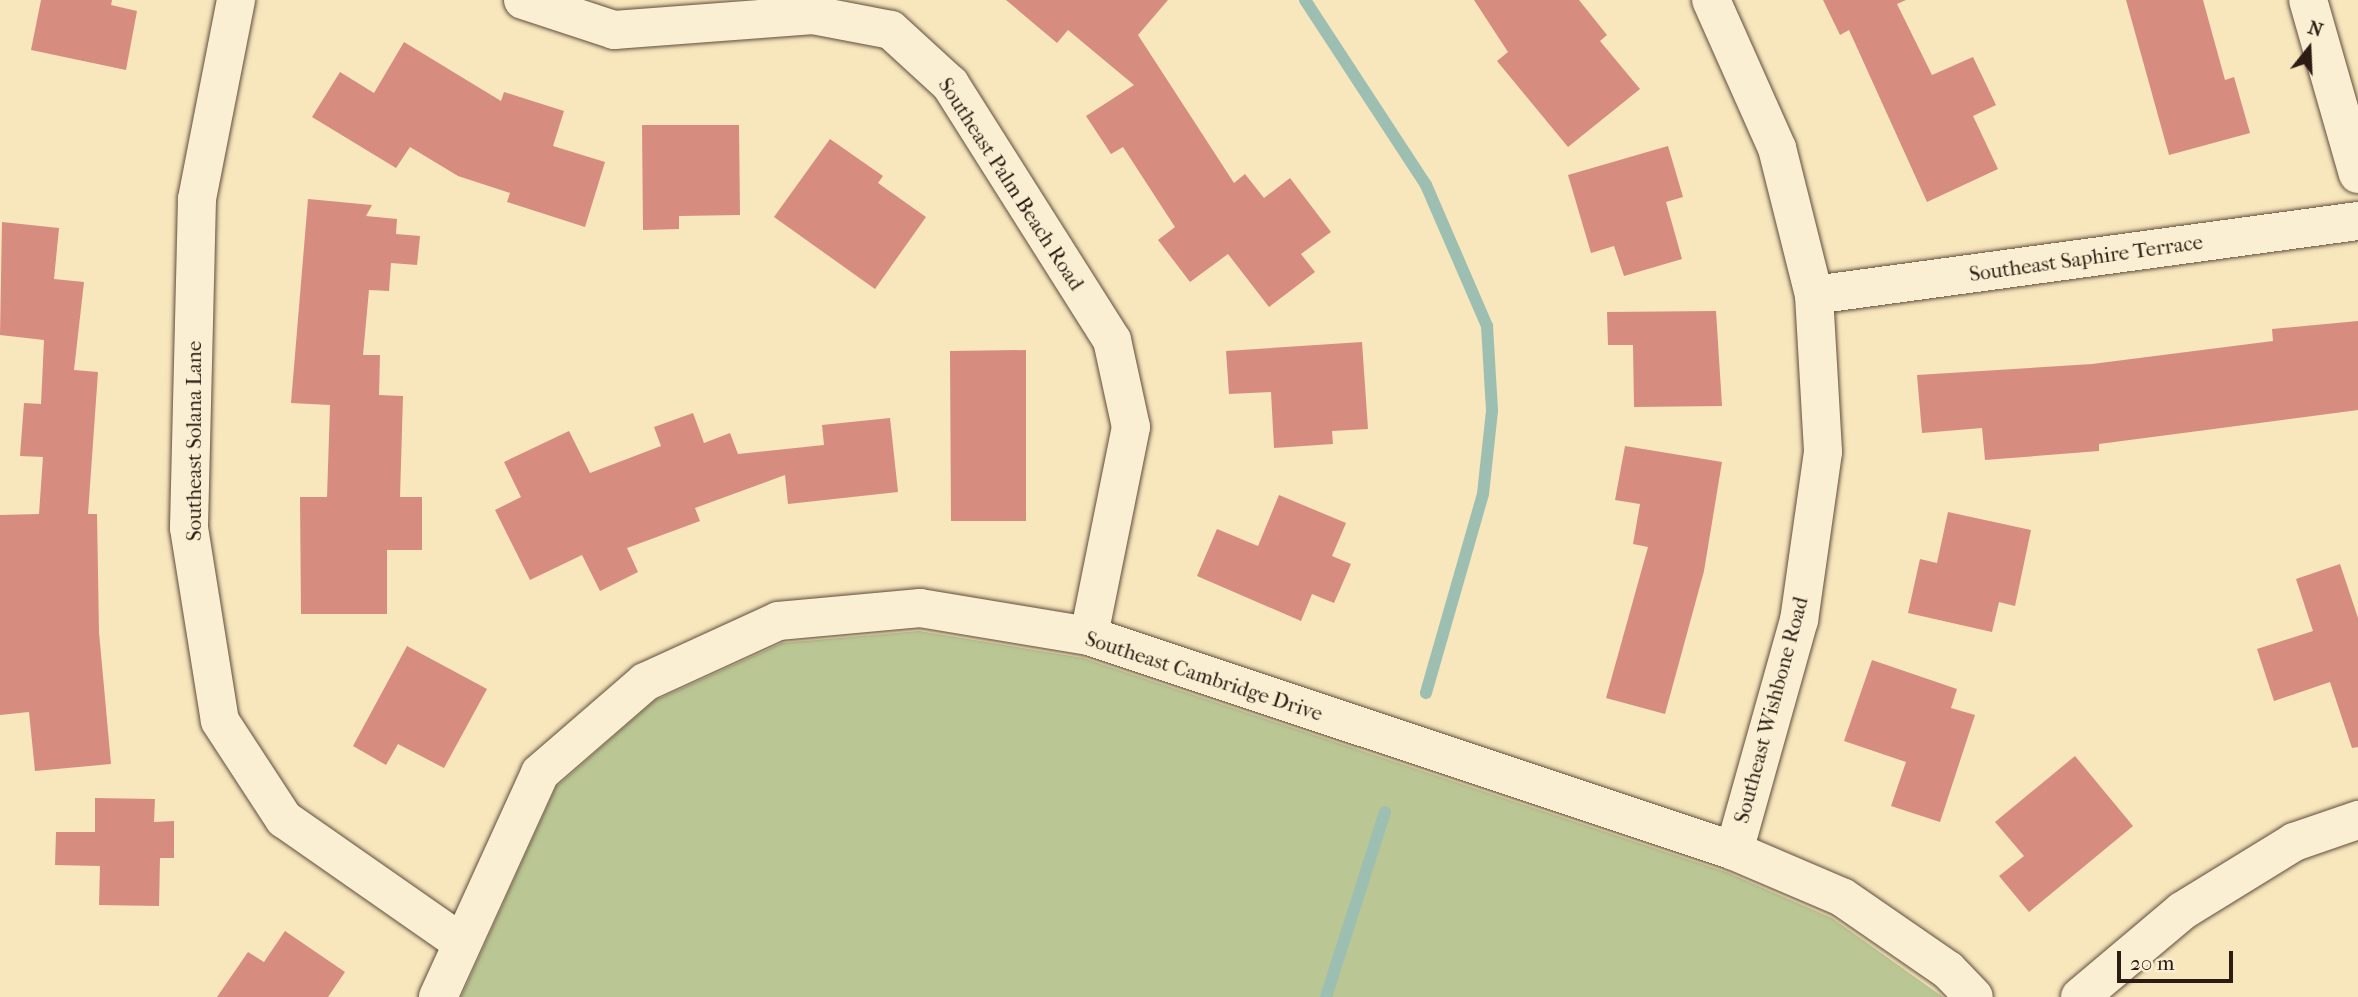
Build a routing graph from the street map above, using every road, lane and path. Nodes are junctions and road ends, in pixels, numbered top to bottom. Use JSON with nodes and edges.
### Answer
{"nodes":[{"id":1,"x":236,"y":0,"type":"edge"},
{"id":2,"x":523,"y":0,"type":"edge"},
{"id":3,"x":1711,"y":0,"type":"edge"},
{"id":4,"x":2308,"y":0,"type":"edge"},
{"id":5,"x":2358,"y":174,"type":"edge"},
{"id":6,"x":2358,"y":221,"type":"edge"},
{"id":7,"x":1814,"y":295,"type":"junction"},
{"id":8,"x":1089,"y":636,"type":"junction"},
{"id":9,"x":2358,"y":820,"type":"edge"},
{"id":10,"x":1734,"y":851,"type":"junction"},
{"id":11,"x":460,"y":942,"type":"junction"},
{"id":12,"x":438,"y":997,"type":"edge"},
{"id":13,"x":1974,"y":997,"type":"edge"},
{"id":14,"x":2080,"y":997,"type":"edge"}],
"edges":[{"from":1,"to":11,"type":"street","name":"Southeast Solana Lane"},
{"from":2,"to":8,"type":"street","name":"Southeast Palm Beach Road"},
{"from":3,"to":7,"type":"street","name":"Southeast Wishbone Road"},
{"from":4,"to":5,"type":"street"},
{"from":6,"to":7,"type":"street","name":"Southeast Saphire Terrace"},
{"from":7,"to":10,"type":"street","name":"Southeast Wishbone Road"},
{"from":8,"to":10,"type":"street","name":"Southeast Cambridge Drive"},
{"from":8,"to":11,"type":"street","name":"Southeast Cambridge Drive"},
{"from":9,"to":14,"type":"street"},
{"from":10,"to":13,"type":"street","name":"Southeast Cambridge Drive"},
{"from":11,"to":12,"type":"street","name":"Southeast Cambridge Drive"}]}
